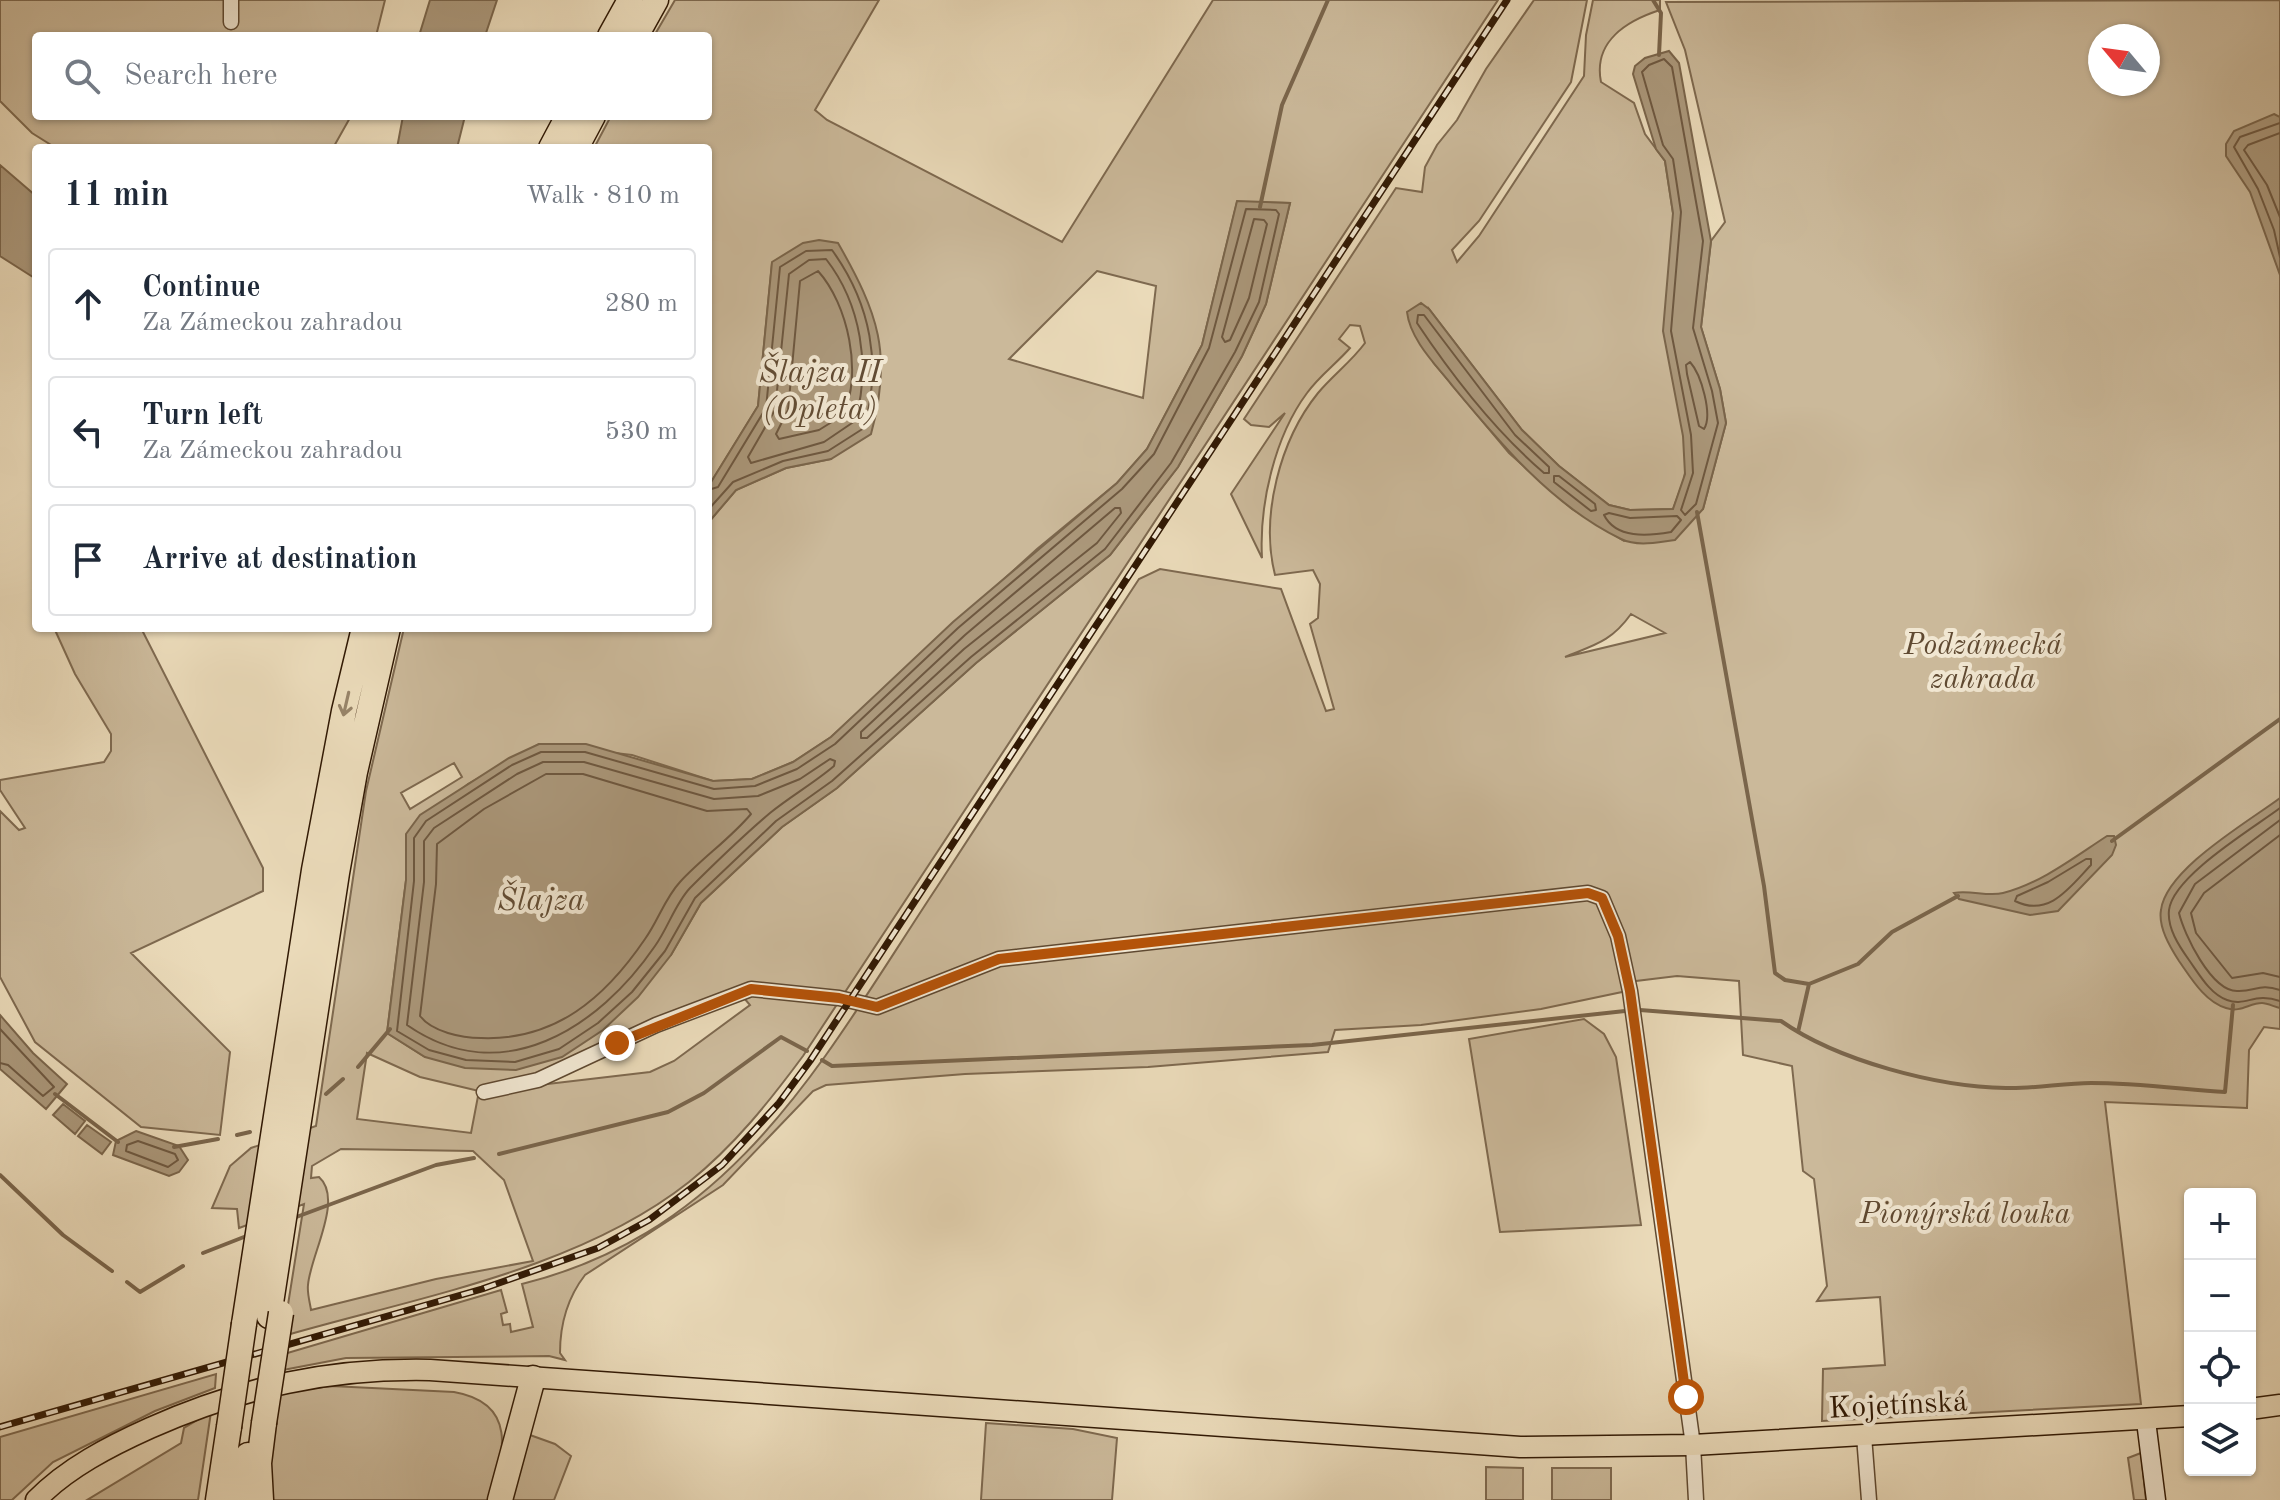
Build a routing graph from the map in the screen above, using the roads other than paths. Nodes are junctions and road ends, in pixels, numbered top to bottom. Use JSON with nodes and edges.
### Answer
{"nodes":[{"id":1,"x":231,"y":0,"type":"edge"},
{"id":2,"x":630,"y":0,"type":"edge"},
{"id":3,"x":656,"y":0,"type":"edge"},
{"id":4,"x":231,"y":22,"type":"dead end"},
{"id":5,"x":612,"y":32,"type":"edge"},
{"id":6,"x":638,"y":32,"type":"edge"},
{"id":7,"x":566,"y":120,"type":"edge"},
{"id":8,"x":591,"y":120,"type":"edge"},
{"id":9,"x":553,"y":144,"type":"edge"},
{"id":10,"x":578,"y":144,"type":"edge"},
{"id":11,"x":363,"y":632,"type":"edge"},
{"id":12,"x":387,"y":632,"type":"edge"},
{"id":13,"x":484,"y":1092,"type":"dead end"},
{"id":14,"x":533,"y":1378,"type":"junction"},
{"id":15,"x":2280,"y":1405,"type":"edge"},
{"id":16,"x":2256,"y":1408,"type":"edge"},
{"id":17,"x":2184,"y":1417,"type":"edge"},
{"id":18,"x":2146,"y":1421,"type":"junction"},
{"id":19,"x":241,"y":1426,"type":"junction"},
{"id":20,"x":149,"y":1428,"type":"junction"},
{"id":21,"x":1864,"y":1436,"type":"junction"},
{"id":22,"x":1693,"y":1445,"type":"junction"},
{"id":23,"x":36,"y":1500,"type":"edge"},
{"id":24,"x":53,"y":1500,"type":"edge"},
{"id":25,"x":207,"y":1500,"type":"edge"},
{"id":26,"x":218,"y":1500,"type":"edge"},
{"id":27,"x":241,"y":1500,"type":"edge"},
{"id":28,"x":261,"y":1500,"type":"edge"},
{"id":29,"x":500,"y":1500,"type":"edge"},
{"id":30,"x":1696,"y":1500,"type":"edge"},
{"id":31,"x":1869,"y":1500,"type":"edge"},
{"id":32,"x":2156,"y":1500,"type":"edge"}],
"edges":[{"from":1,"to":4,"type":"street"},
{"from":2,"to":5,"type":"highway"},
{"from":3,"to":6,"type":"highway"},
{"from":7,"to":9,"type":"highway"},
{"from":8,"to":10,"type":"highway"},
{"from":11,"to":19,"type":"highway","one_way":true,"bridge":true},
{"from":12,"to":19,"type":"highway"},
{"from":13,"to":22,"type":"street"},
{"from":14,"to":20,"type":"main road","name":"Kojetínská"},
{"from":14,"to":22,"type":"main road","name":"Kojetínská"},
{"from":14,"to":29,"type":"highway"},
{"from":15,"to":16,"type":"main road"},
{"from":17,"to":18,"type":"main road","name":"Kojetínská"},
{"from":18,"to":21,"type":"main road","name":"Kojetínská"},
{"from":18,"to":32,"type":"main road"},
{"from":19,"to":25,"type":"highway"},
{"from":19,"to":26,"type":"highway"},
{"from":19,"to":27,"type":"highway"},
{"from":19,"to":28,"type":"highway"},
{"from":20,"to":23,"type":"main road"},
{"from":20,"to":24,"type":"main road"},
{"from":21,"to":22,"type":"main road","name":"Kojetínská"},
{"from":21,"to":31,"type":"street"},
{"from":22,"to":30,"type":"street"}]}
